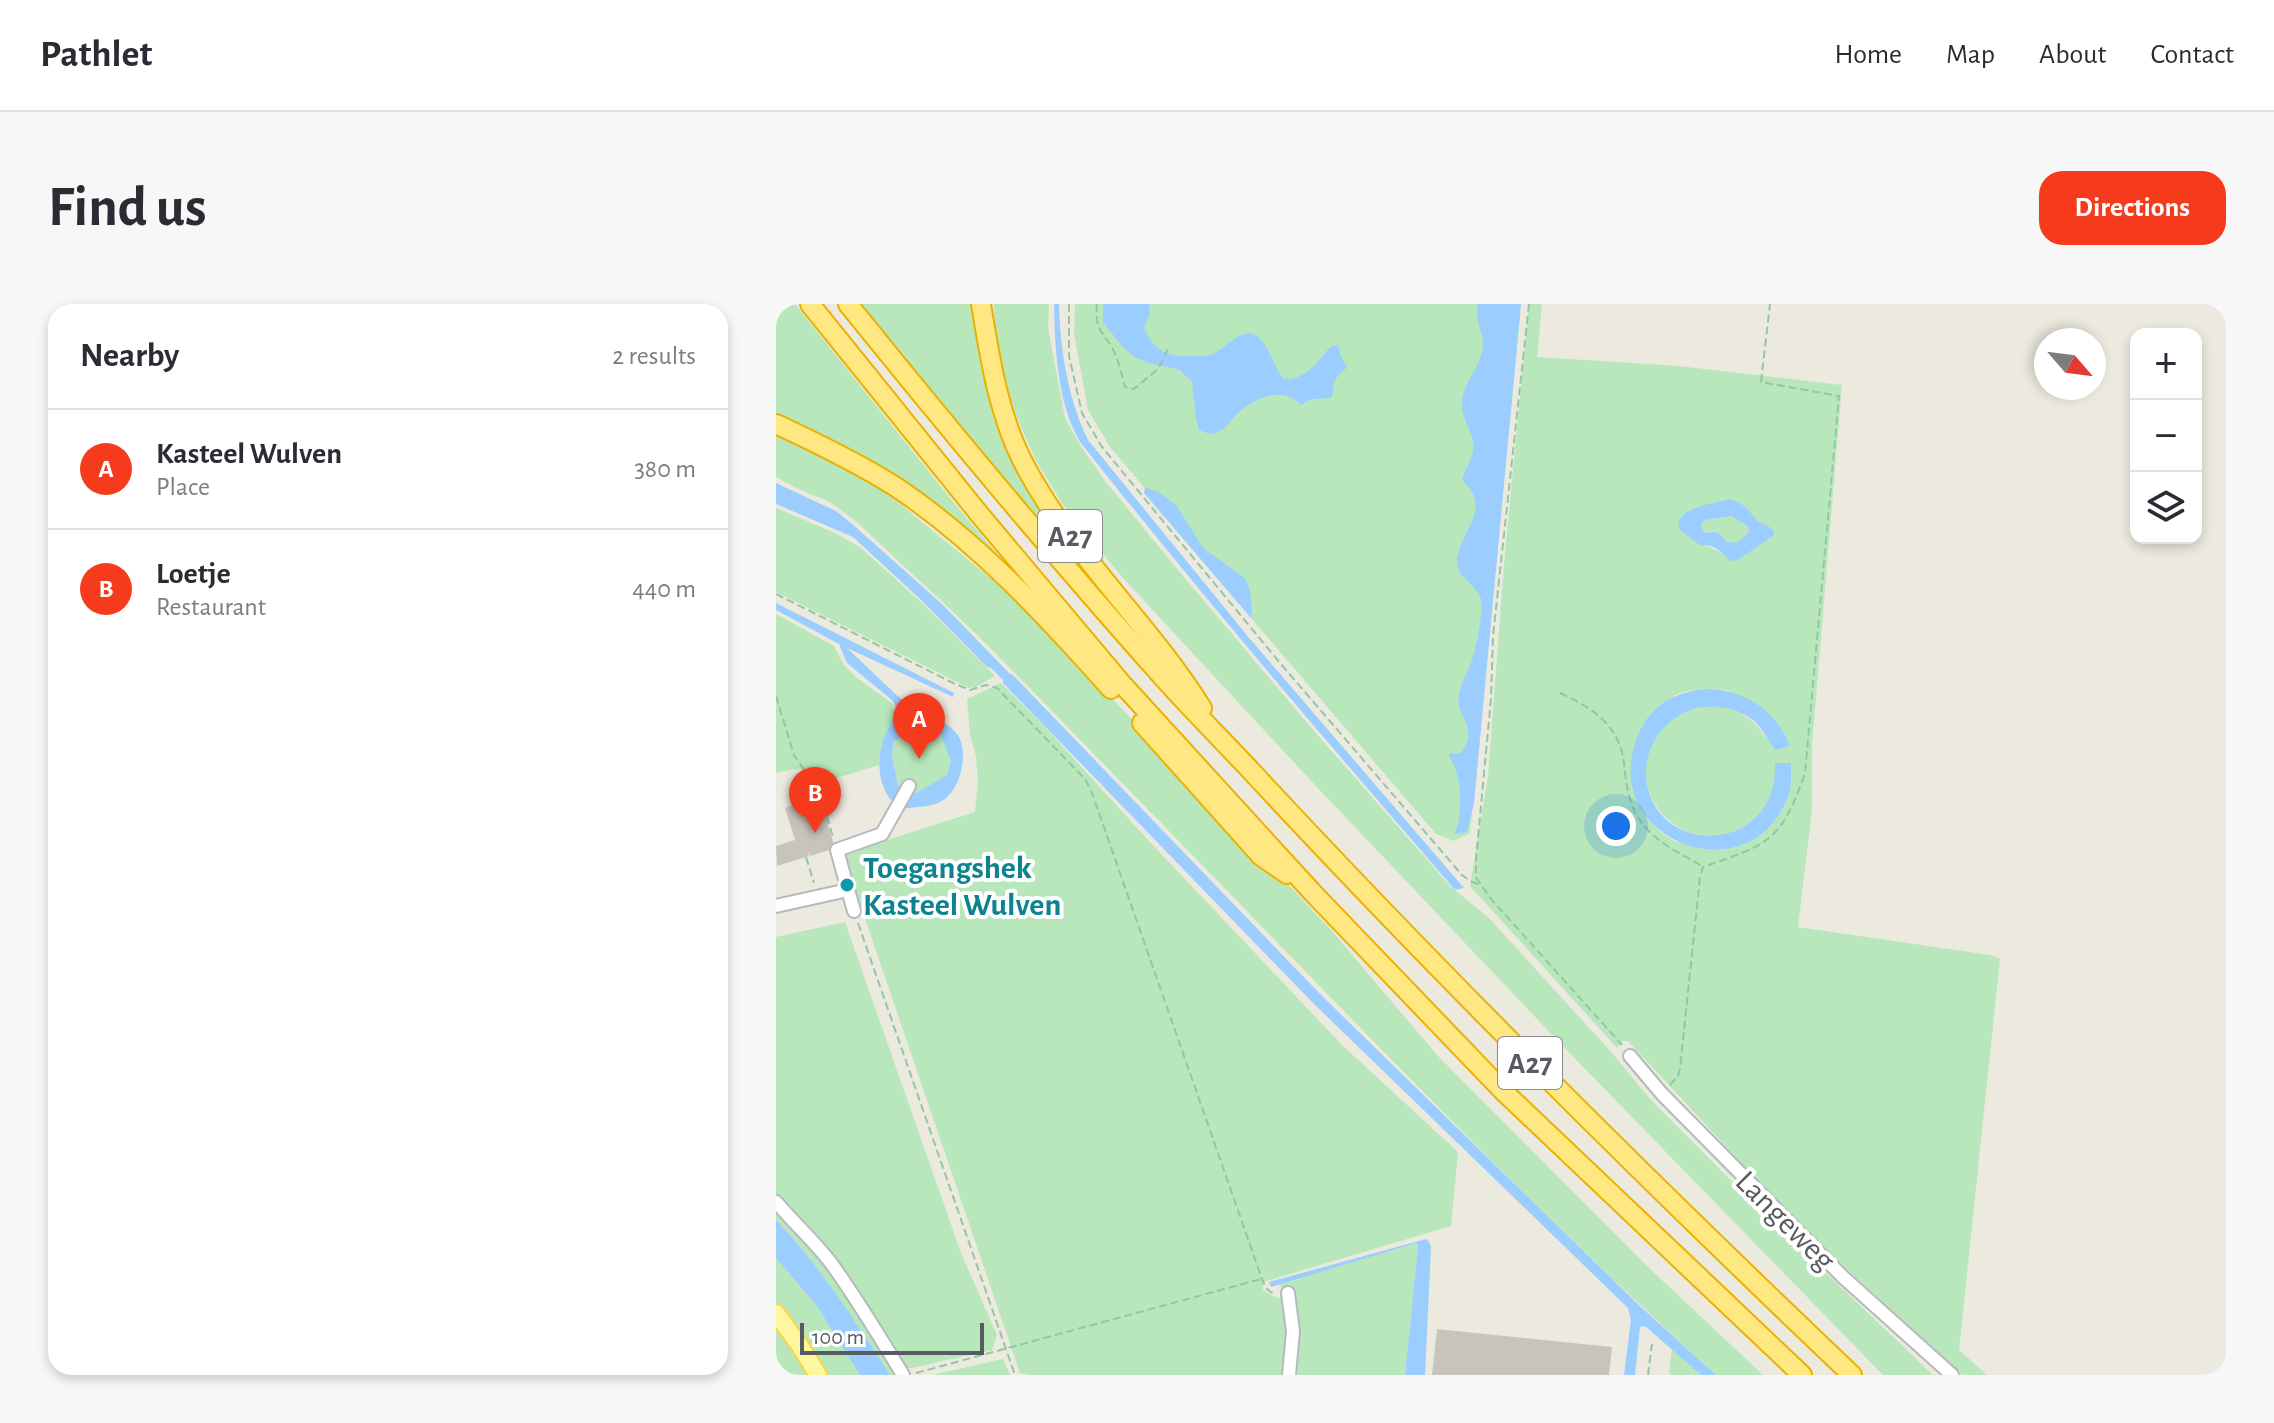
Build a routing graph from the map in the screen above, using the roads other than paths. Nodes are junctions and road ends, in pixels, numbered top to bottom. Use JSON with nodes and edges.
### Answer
{"nodes":[{"id":1,"x":810,"y":304,"type":"edge"},
{"id":2,"x":848,"y":304,"type":"edge"},
{"id":3,"x":981,"y":304,"type":"edge"},
{"id":4,"x":776,"y":424,"type":"edge"},
{"id":5,"x":1220,"y":737,"type":"junction"},
{"id":6,"x":909,"y":786,"type":"dead end"},
{"id":7,"x":848,"y":890,"type":"junction"},
{"id":8,"x":1312,"y":892,"type":"junction"},
{"id":9,"x":776,"y":906,"type":"edge"},
{"id":10,"x":854,"y":911,"type":"road end"},
{"id":11,"x":1630,"y":1056,"type":"road end"},
{"id":12,"x":776,"y":1202,"type":"edge"},
{"id":13,"x":1288,"y":1293,"type":"road end"},
{"id":14,"x":776,"y":1313,"type":"edge"},
{"id":15,"x":818,"y":1375,"type":"edge"},
{"id":16,"x":905,"y":1375,"type":"edge"},
{"id":17,"x":1289,"y":1375,"type":"edge"},
{"id":18,"x":1802,"y":1375,"type":"edge"},
{"id":19,"x":1852,"y":1375,"type":"edge"},
{"id":20,"x":1952,"y":1375,"type":"edge"}],
"edges":[{"from":1,"to":8,"type":"highway","number":"A27"},
{"from":2,"to":5,"type":"highway","number":"A27"},
{"from":3,"to":5,"type":"highway","number":"A27"},
{"from":4,"to":8,"type":"highway","number":"A27"},
{"from":5,"to":19,"type":"highway","number":"A27"},
{"from":6,"to":7,"type":"street"},
{"from":7,"to":9,"type":"street"},
{"from":7,"to":10,"type":"street"},
{"from":8,"to":18,"type":"highway","number":"A27"},
{"from":11,"to":20,"type":"street","name":"Langeweg"},
{"from":12,"to":16,"type":"street"},
{"from":13,"to":17,"type":"street"},
{"from":14,"to":15,"type":"main road"}]}
